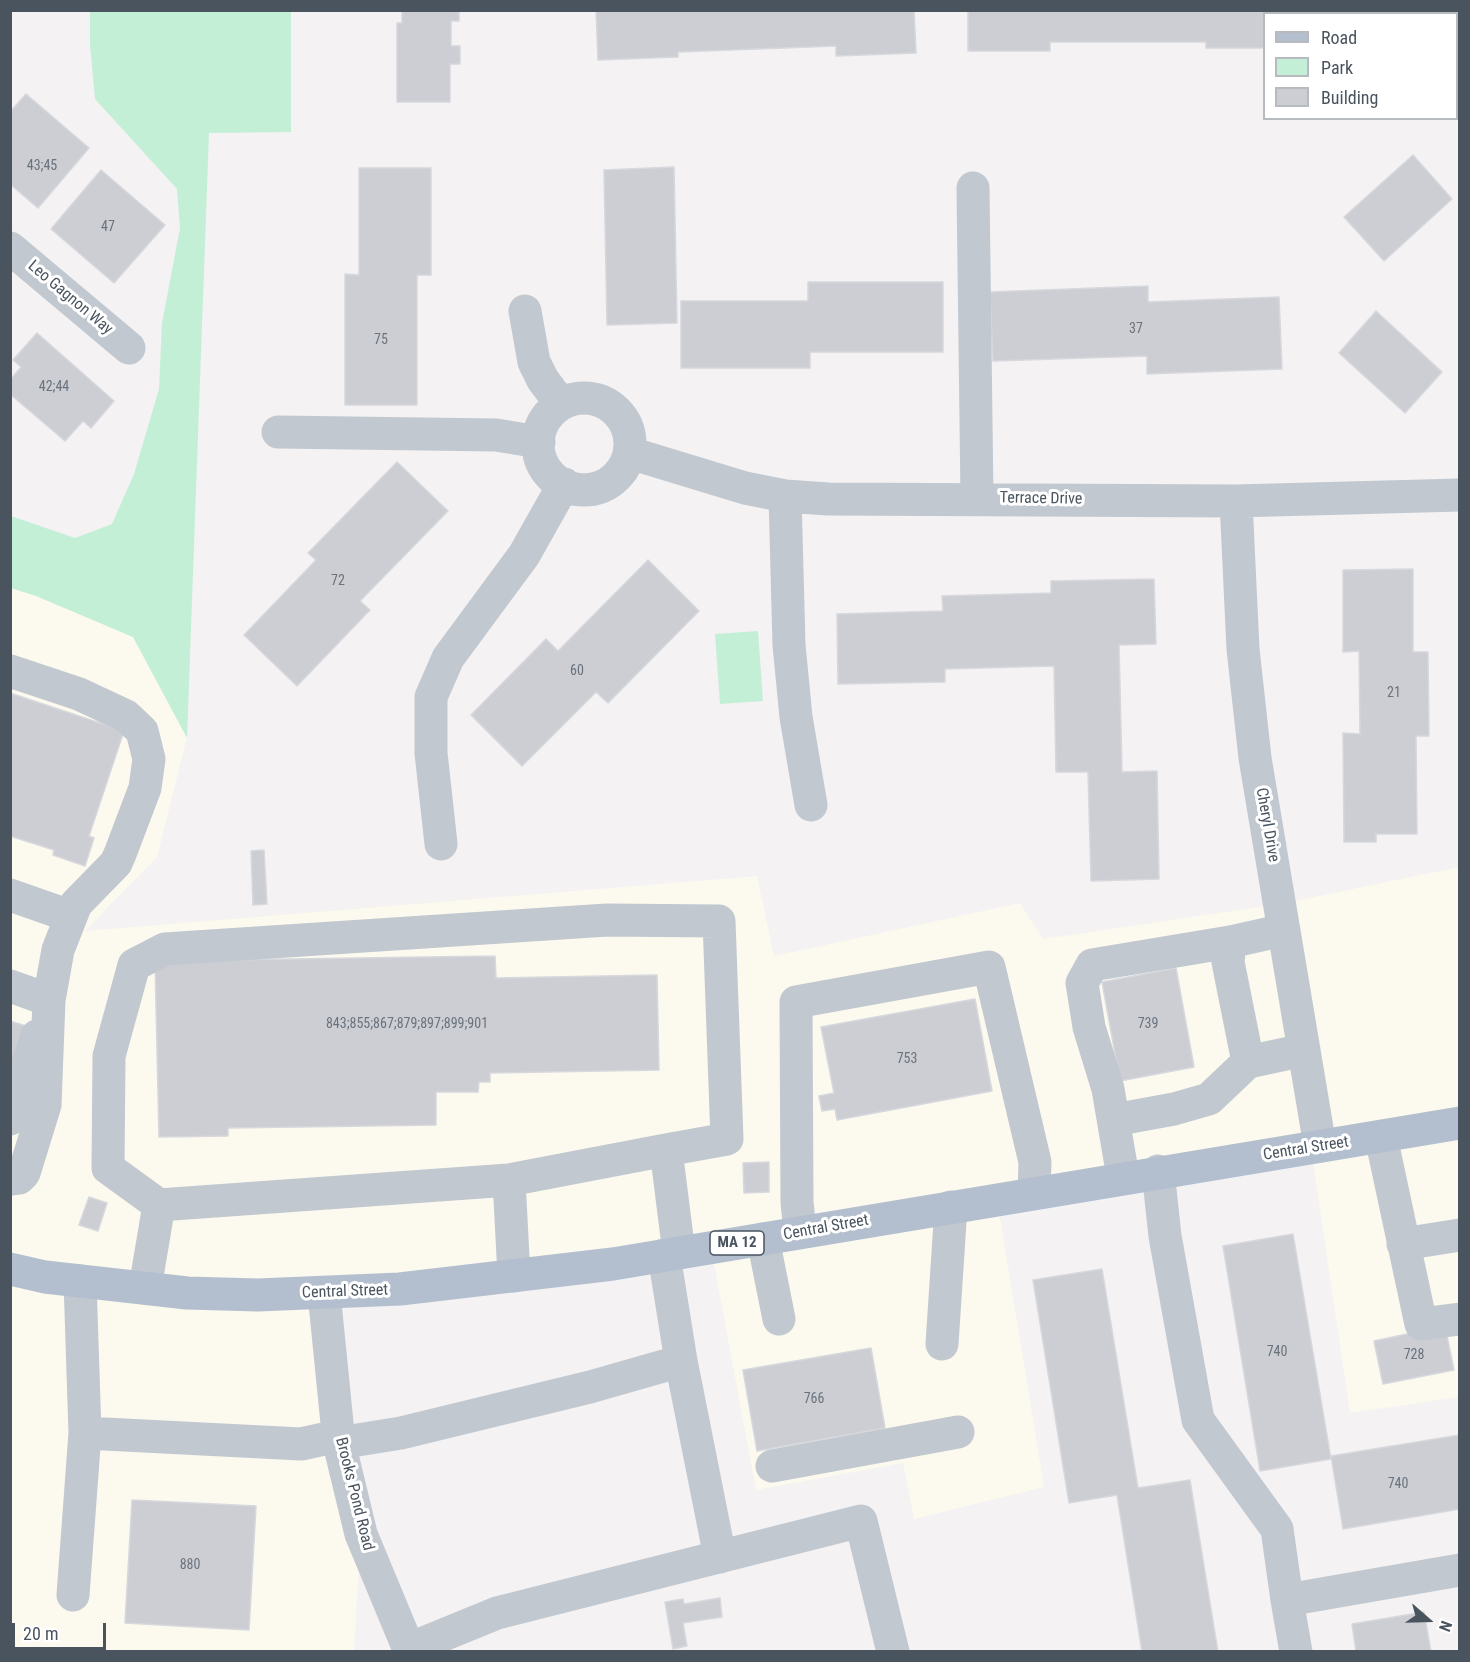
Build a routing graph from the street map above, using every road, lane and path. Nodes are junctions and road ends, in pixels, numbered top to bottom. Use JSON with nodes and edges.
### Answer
{"nodes":[{"id":1,"x":973,"y":188,"type":"dead end"},
{"id":2,"x":10,"y":248,"type":"edge"},
{"id":3,"x":525,"y":311,"type":"dead end"},
{"id":4,"x":129,"y":348,"type":"dead end"},
{"id":5,"x":561,"y":404,"type":"junction"},
{"id":6,"x":278,"y":432,"type":"dead end"},
{"id":7,"x":539,"y":442,"type":"junction"},
{"id":8,"x":630,"y":453,"type":"junction"},
{"id":9,"x":564,"y":484,"type":"junction"},
{"id":10,"x":1460,"y":495,"type":"edge"},
{"id":11,"x":785,"y":496,"type":"junction"},
{"id":12,"x":977,"y":499,"type":"junction"},
{"id":13,"x":1236,"y":501,"type":"junction"},
{"id":14,"x":10,"y":671,"type":"edge"},
{"id":15,"x":811,"y":805,"type":"dead end"},
{"id":16,"x":441,"y":844,"type":"dead end"},
{"id":17,"x":10,"y":895,"type":"edge"},
{"id":18,"x":70,"y":915,"type":"junction"},
{"id":19,"x":1284,"y":930,"type":"junction"},
{"id":20,"x":1230,"y":942,"type":"junction"},
{"id":21,"x":10,"y":986,"type":"edge"},
{"id":22,"x":49,"y":1000,"type":"junction"},
{"id":23,"x":1304,"y":1050,"type":"junction"},
{"id":24,"x":1248,"y":1062,"type":"junction"},
{"id":25,"x":10,"y":1119,"type":"edge"},
{"id":26,"x":1114,"y":1120,"type":"junction"},
{"id":27,"x":1460,"y":1123,"type":"edge"},
{"id":28,"x":1381,"y":1137,"type":"junction"},
{"id":29,"x":1320,"y":1146,"type":"junction"},
{"id":30,"x":666,"y":1150,"type":"junction"},
{"id":31,"x":1158,"y":1171,"type":"junction"},
{"id":32,"x":1123,"y":1177,"type":"junction"},
{"id":33,"x":10,"y":1179,"type":"edge"},
{"id":34,"x":509,"y":1180,"type":"junction"},
{"id":35,"x":1034,"y":1192,"type":"junction"},
{"id":36,"x":159,"y":1205,"type":"junction"},
{"id":37,"x":951,"y":1207,"type":"junction"},
{"id":38,"x":800,"y":1232,"type":"junction"},
{"id":39,"x":1460,"y":1235,"type":"edge"},
{"id":40,"x":763,"y":1239,"type":"junction"},
{"id":41,"x":1403,"y":1244,"type":"junction"},
{"id":42,"x":671,"y":1254,"type":"junction"},
{"id":43,"x":10,"y":1269,"type":"edge"},
{"id":44,"x":514,"y":1276,"type":"junction"},
{"id":45,"x":80,"y":1281,"type":"junction"},
{"id":46,"x":145,"y":1288,"type":"junction"},
{"id":47,"x":324,"y":1293,"type":"junction"},
{"id":48,"x":779,"y":1319,"type":"dead end"},
{"id":49,"x":1460,"y":1319,"type":"edge"},
{"id":50,"x":942,"y":1344,"type":"dead end"},
{"id":51,"x":681,"y":1361,"type":"junction"},
{"id":52,"x":958,"y":1432,"type":"dead end"},
{"id":53,"x":85,"y":1433,"type":"junction"},
{"id":54,"x":338,"y":1440,"type":"junction"},
{"id":55,"x":772,"y":1466,"type":"dead end"},
{"id":56,"x":720,"y":1557,"type":"junction"},
{"id":57,"x":1460,"y":1570,"type":"edge"},
{"id":58,"x":74,"y":1595,"type":"dead end"},
{"id":59,"x":1287,"y":1600,"type":"junction"},
{"id":60,"x":409,"y":1650,"type":"edge"},
{"id":61,"x":893,"y":1652,"type":"edge"},
{"id":62,"x":1296,"y":1652,"type":"edge"}],
"edges":[{"from":1,"to":12,"type":"street"},
{"from":2,"to":4,"type":"street","name":"Leo Gagnon Way"},
{"from":3,"to":5,"type":"street"},
{"from":5,"to":7,"type":"street"},
{"from":5,"to":8,"type":"street"},
{"from":6,"to":7,"type":"street"},
{"from":7,"to":9,"type":"street"},
{"from":8,"to":9,"type":"street"},
{"from":8,"to":11,"type":"street","name":"Terrace Drive"},
{"from":9,"to":16,"type":"street"},
{"from":10,"to":13,"type":"street","name":"Terrace Drive"},
{"from":11,"to":12,"type":"street","name":"Terrace Drive"},
{"from":11,"to":15,"type":"street"},
{"from":12,"to":13,"type":"street","name":"Terrace Drive"},
{"from":13,"to":19,"type":"street","name":"Cheryl Drive"},
{"from":14,"to":18,"type":"street"},
{"from":17,"to":18,"type":"street"},
{"from":18,"to":22,"type":"street"},
{"from":19,"to":20,"type":"street"},
{"from":19,"to":23,"type":"street","name":"Cheryl Drive"},
{"from":20,"to":24,"type":"street"},
{"from":20,"to":26,"type":"street"},
{"from":21,"to":22,"type":"street"},
{"from":22,"to":25,"type":"street"},
{"from":22,"to":33,"type":"street"},
{"from":23,"to":24,"type":"street"},
{"from":23,"to":29,"type":"street","name":"Cheryl Drive"},
{"from":24,"to":26,"type":"street"},
{"from":26,"to":32,"type":"street"},
{"from":27,"to":28,"type":"main road","name":"Central Street","number":"MA 12"},
{"from":28,"to":29,"type":"main road","name":"Central Street","number":"MA 12"},
{"from":28,"to":41,"type":"street"},
{"from":29,"to":31,"type":"main road","name":"Central Street","number":"MA 12"},
{"from":30,"to":34,"type":"street"},
{"from":30,"to":36,"type":"street"},
{"from":30,"to":42,"type":"street"},
{"from":31,"to":32,"type":"main road","name":"Central Street","number":"MA 12"},
{"from":31,"to":59,"type":"street"},
{"from":32,"to":35,"type":"main road","name":"Central Street","number":"MA 12"},
{"from":34,"to":36,"type":"street"},
{"from":34,"to":44,"type":"street"},
{"from":35,"to":37,"type":"main road","name":"Central Street","number":"MA 12"},
{"from":35,"to":38,"type":"street"},
{"from":36,"to":46,"type":"street"},
{"from":37,"to":38,"type":"main road","name":"Central Street","number":"MA 12"},
{"from":37,"to":50,"type":"street"},
{"from":38,"to":40,"type":"main road","name":"Central Street","number":"MA 12"},
{"from":39,"to":41,"type":"street"},
{"from":40,"to":42,"type":"main road","name":"Central Street","number":"MA 12"},
{"from":40,"to":48,"type":"street"},
{"from":41,"to":49,"type":"street"},
{"from":42,"to":44,"type":"main road","name":"Central Street","number":"MA 12"},
{"from":42,"to":51,"type":"street"},
{"from":43,"to":45,"type":"main road","name":"Central Street","number":"MA 12"},
{"from":44,"to":47,"type":"main road","name":"Central Street","number":"MA 12"},
{"from":45,"to":46,"type":"main road","name":"Central Street","number":"MA 12"},
{"from":45,"to":53,"type":"street"},
{"from":46,"to":47,"type":"main road","name":"Central Street","number":"MA 12"},
{"from":47,"to":54,"type":"street","name":"Brooks Pond Road"},
{"from":51,"to":54,"type":"street"},
{"from":51,"to":56,"type":"street"},
{"from":52,"to":55,"type":"street"},
{"from":53,"to":54,"type":"street"},
{"from":53,"to":58,"type":"street"},
{"from":54,"to":60,"type":"street","name":"Brooks Pond Road"},
{"from":56,"to":60,"type":"street"},
{"from":56,"to":61,"type":"street"},
{"from":57,"to":59,"type":"street"},
{"from":59,"to":62,"type":"street"}]}
